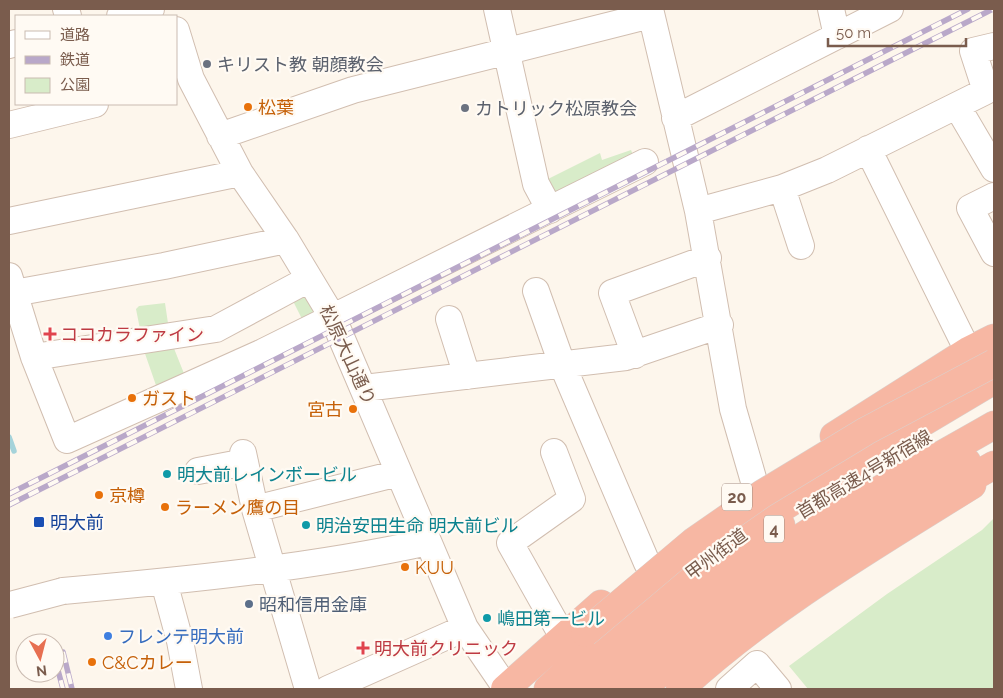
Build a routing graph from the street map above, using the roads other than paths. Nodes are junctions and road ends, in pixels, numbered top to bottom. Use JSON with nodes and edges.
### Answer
{"nodes":[{"id":1,"x":151,"y":9,"type":"edge"},
{"id":2,"x":497,"y":9,"type":"edge"},
{"id":3,"x":831,"y":9,"type":"edge"},
{"id":4,"x":890,"y":9,"type":"edge"},
{"id":5,"x":650,"y":12,"type":"edge"},
{"id":6,"x":124,"y":15,"type":"edge"},
{"id":7,"x":837,"y":36,"type":"junction"},
{"id":8,"x":178,"y":43,"type":"edge"},
{"id":9,"x":994,"y":46,"type":"edge"},
{"id":10,"x":506,"y":52,"type":"junction"},
{"id":11,"x":184,"y":81,"type":"edge"},
{"id":12,"x":91,"y":105,"type":"edge"},
{"id":13,"x":957,"y":106,"type":"junction"},
{"id":14,"x":675,"y":118,"type":"junction"},
{"id":15,"x":9,"y":125,"type":"edge"},
{"id":16,"x":220,"y":136,"type":"junction"},
{"id":17,"x":868,"y":149,"type":"junction"},
{"id":18,"x":645,"y":162,"type":"dead end"},
{"id":19,"x":992,"y":165,"type":"edge"},
{"id":20,"x":240,"y":173,"type":"junction"},
{"id":21,"x":782,"y":188,"type":"junction"},
{"id":22,"x":994,"y":196,"type":"edge"},
{"id":23,"x":550,"y":210,"type":"junction"},
{"id":24,"x":698,"y":211,"type":"junction"},
{"id":25,"x":9,"y":221,"type":"edge"},
{"id":26,"x":286,"y":240,"type":"junction"},
{"id":27,"x":801,"y":246,"type":"dead end"},
{"id":28,"x":994,"y":252,"type":"edge"},
{"id":29,"x":708,"y":258,"type":"junction"},
{"id":30,"x":310,"y":279,"type":"junction"},
{"id":31,"x":11,"y":285,"type":"edge"},
{"id":32,"x":536,"y":291,"type":"dead end"},
{"id":33,"x":333,"y":318,"type":"junction"},
{"id":34,"x":449,"y":319,"type":"dead end"},
{"id":35,"x":720,"y":325,"type":"junction"},
{"id":36,"x":994,"y":338,"type":"edge"},
{"id":37,"x":968,"y":351,"type":"junction"},
{"id":38,"x":635,"y":355,"type":"junction"},
{"id":39,"x":34,"y":357,"type":"junction"},
{"id":40,"x":994,"y":358,"type":"edge"},
{"id":41,"x":994,"y":363,"type":"edge"},
{"id":42,"x":562,"y":364,"type":"junction"},
{"id":43,"x":467,"y":376,"type":"junction"},
{"id":44,"x":994,"y":380,"type":"edge"},
{"id":45,"x":364,"y":388,"type":"junction"},
{"id":46,"x":994,"y":398,"type":"edge"},
{"id":47,"x":994,"y":425,"type":"edge"},
{"id":48,"x":994,"y":442,"type":"edge"},
{"id":49,"x":554,"y":452,"type":"dead end"},
{"id":50,"x":994,"y":465,"type":"edge"},
{"id":51,"x":198,"y":471,"type":"dead end"},
{"id":52,"x":994,"y":471,"type":"edge"},
{"id":53,"x":400,"y":473,"type":"junction"},
{"id":54,"x":755,"y":485,"type":"junction"},
{"id":55,"x":255,"y":509,"type":"junction"},
{"id":56,"x":428,"y":542,"type":"junction"},
{"id":57,"x":647,"y":564,"type":"junction"},
{"id":58,"x":272,"y":567,"type":"junction"},
{"id":59,"x":164,"y":582,"type":"junction"},
{"id":60,"x":9,"y":606,"type":"edge"},
{"id":61,"x":465,"y":628,"type":"junction"},
{"id":62,"x":574,"y":635,"type":"junction"},
{"id":63,"x":189,"y":689,"type":"edge"},
{"id":64,"x":308,"y":689,"type":"edge"},
{"id":65,"x":328,"y":689,"type":"edge"},
{"id":66,"x":511,"y":689,"type":"edge"},
{"id":67,"x":548,"y":689,"type":"edge"},
{"id":68,"x":557,"y":689,"type":"edge"},
{"id":69,"x":576,"y":689,"type":"edge"},
{"id":70,"x":610,"y":689,"type":"edge"},
{"id":71,"x":630,"y":689,"type":"edge"},
{"id":72,"x":641,"y":689,"type":"edge"},
{"id":73,"x":661,"y":689,"type":"edge"},
{"id":74,"x":680,"y":689,"type":"edge"},
{"id":75,"x":729,"y":689,"type":"edge"},
{"id":76,"x":778,"y":689,"type":"edge"}],
"edges":[{"from":1,"to":6,"type":"street"},
{"from":2,"to":10,"type":"street"},
{"from":3,"to":7,"type":"street"},
{"from":4,"to":7,"type":"street"},
{"from":5,"to":10,"type":"street"},
{"from":5,"to":14,"type":"street"},
{"from":7,"to":14,"type":"street"},
{"from":8,"to":11,"type":"street","name":"松原大山通り"},
{"from":9,"to":13,"type":"street"},
{"from":10,"to":16,"type":"street"},
{"from":10,"to":23,"type":"street"},
{"from":11,"to":16,"type":"street","name":"松原大山通り"},
{"from":12,"to":15,"type":"street"},
{"from":13,"to":17,"type":"street"},
{"from":13,"to":19,"type":"street"},
{"from":14,"to":24,"type":"street"},
{"from":16,"to":20,"type":"street","name":"松原大山通り"},
{"from":17,"to":21,"type":"street"},
{"from":17,"to":37,"type":"street"},
{"from":18,"to":23,"type":"street"},
{"from":20,"to":25,"type":"street"},
{"from":20,"to":26,"type":"street","name":"松原大山通り"},
{"from":21,"to":24,"type":"street"},
{"from":21,"to":27,"type":"street"},
{"from":22,"to":28,"type":"street"},
{"from":23,"to":33,"type":"street"},
{"from":24,"to":29,"type":"street"},
{"from":26,"to":30,"type":"street","name":"松原大山通り"},
{"from":26,"to":31,"type":"street"},
{"from":29,"to":35,"type":"street"},
{"from":29,"to":38,"type":"street"},
{"from":30,"to":33,"type":"street","name":"松原大山通り"},
{"from":30,"to":39,"type":"street"},
{"from":31,"to":39,"type":"street"},
{"from":32,"to":42,"type":"street"},
{"from":33,"to":39,"type":"street"},
{"from":33,"to":45,"type":"street","name":"松原大山通り"},
{"from":34,"to":43,"type":"street"},
{"from":35,"to":38,"type":"street"},
{"from":35,"to":54,"type":"street"},
{"from":36,"to":37,"type":"highway","number":"20"},
{"from":37,"to":54,"type":"highway","number":"20"},
{"from":38,"to":42,"type":"street"},
{"from":40,"to":67,"type":"highway"},
{"from":41,"to":62,"type":"highway","bridge":true},
{"from":42,"to":43,"type":"street"},
{"from":42,"to":57,"type":"street"},
{"from":43,"to":45,"type":"street"},
{"from":44,"to":68,"type":"highway","name":"甲州街道","number":"20"},
{"from":45,"to":53,"type":"street","name":"松原大山通り"},
{"from":46,"to":69,"type":"highway","name":"首都高速4号新宿線","number":"4"},
{"from":47,"to":70,"type":"highway","name":"首都高速4号新宿線","number":"4"},
{"from":48,"to":71,"type":"highway"},
{"from":48,"to":72,"type":"highway"},
{"from":49,"to":62,"type":"street"},
{"from":50,"to":73,"type":"highway"},
{"from":51,"to":55,"type":"street"},
{"from":52,"to":74,"type":"highway"},
{"from":53,"to":55,"type":"street"},
{"from":53,"to":56,"type":"street","name":"松原大山通り"},
{"from":54,"to":57,"type":"highway","number":"20"},
{"from":55,"to":58,"type":"street"},
{"from":56,"to":58,"type":"street"},
{"from":56,"to":61,"type":"street","name":"松原大山通り"},
{"from":57,"to":62,"type":"highway","number":"20"},
{"from":58,"to":59,"type":"street"},
{"from":58,"to":64,"type":"street"},
{"from":59,"to":60,"type":"street","bridge":true},
{"from":59,"to":63,"type":"street"},
{"from":61,"to":65,"type":"street"},
{"from":61,"to":66,"type":"street","name":"松原大山通り"},
{"from":62,"to":66,"type":"highway"},
{"from":75,"to":76,"type":"street"}]}
